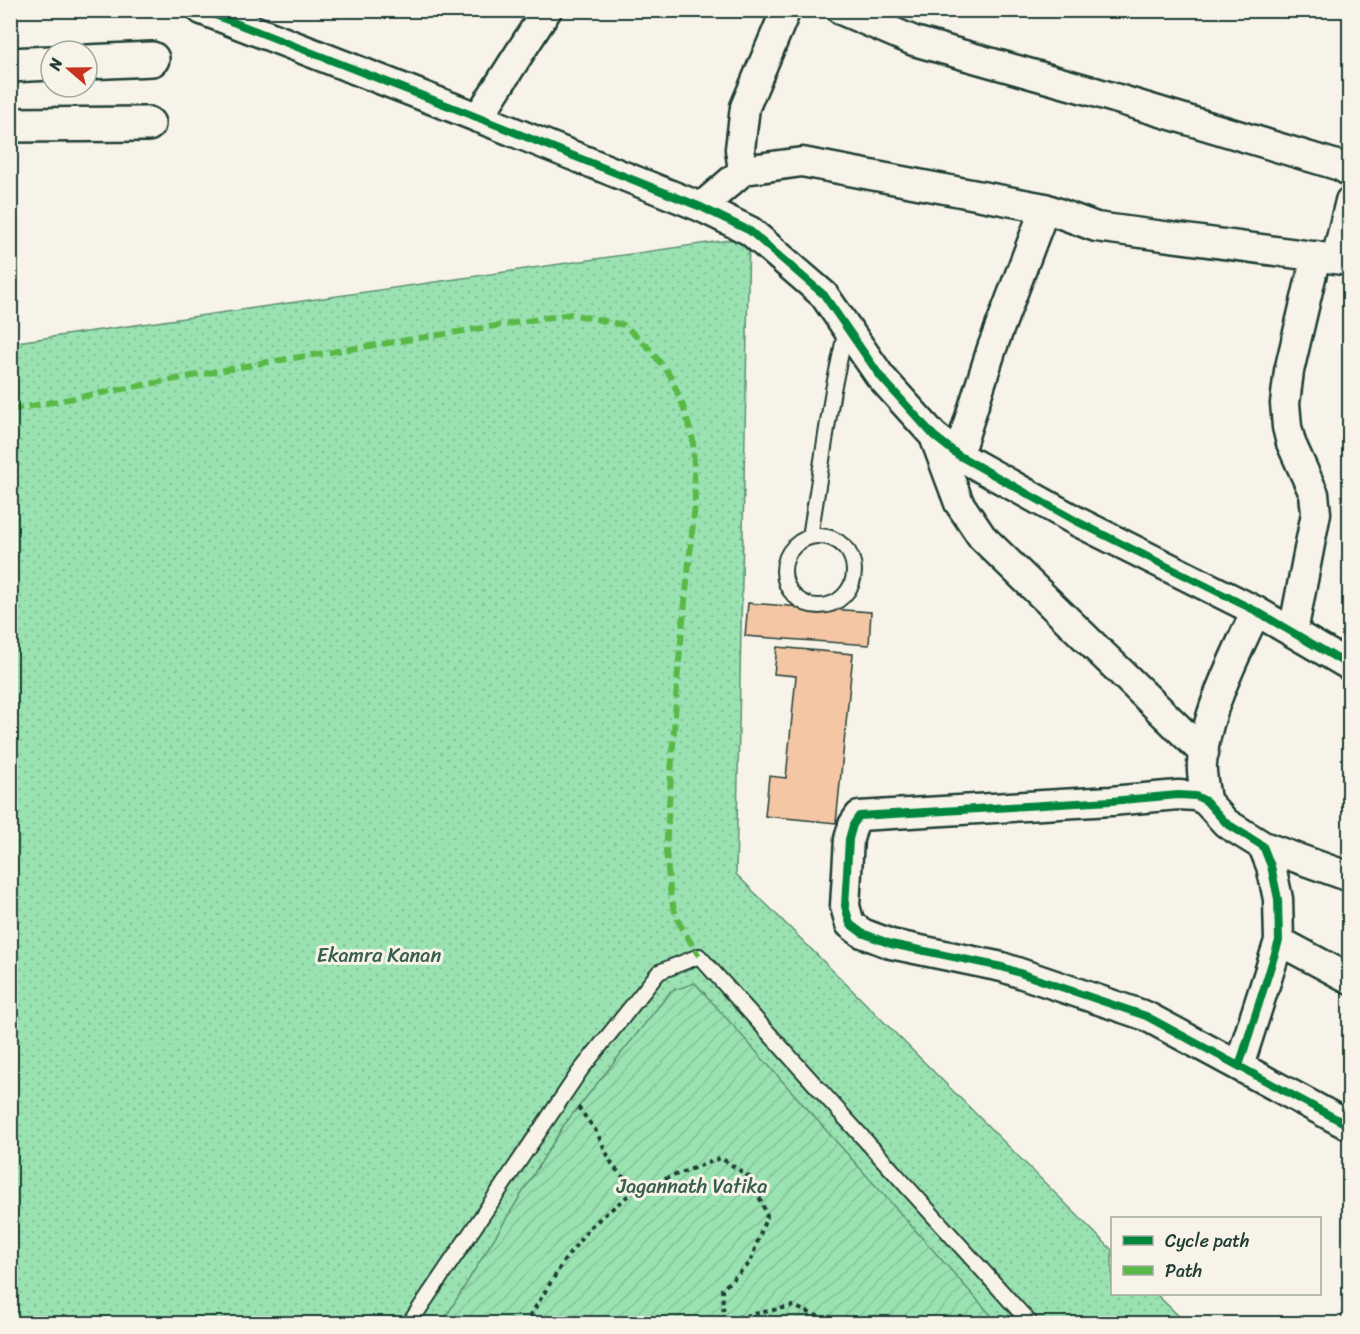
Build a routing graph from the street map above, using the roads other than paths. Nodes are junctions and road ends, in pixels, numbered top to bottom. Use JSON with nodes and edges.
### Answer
{"nodes":[{"id":1,"x":547,"y":10,"type":"edge"},
{"id":2,"x":786,"y":10,"type":"edge"},
{"id":3,"x":841,"y":10,"type":"edge"},
{"id":4,"x":220,"y":14,"type":"edge"},
{"id":5,"x":152,"y":59,"type":"dead end"},
{"id":6,"x":99,"y":61,"type":"edge"},
{"id":7,"x":39,"y":64,"type":"edge"},
{"id":8,"x":10,"y":65,"type":"edge"},
{"id":9,"x":478,"y":117,"type":"junction"},
{"id":10,"x":148,"y":124,"type":"dead end"},
{"id":11,"x":10,"y":126,"type":"edge"},
{"id":12,"x":743,"y":171,"type":"junction"},
{"id":13,"x":1350,"y":172,"type":"edge"},
{"id":14,"x":1350,"y":201,"type":"edge"},
{"id":15,"x":701,"y":207,"type":"junction"},
{"id":16,"x":1045,"y":208,"type":"junction"},
{"id":17,"x":1334,"y":259,"type":"edge"},
{"id":18,"x":846,"y":327,"type":"junction"},
{"id":19,"x":934,"y":436,"type":"junction"},
{"id":20,"x":958,"y":455,"type":"junction"},
{"id":21,"x":810,"y":537,"type":"junction"},
{"id":22,"x":1256,"y":611,"type":"junction"},
{"id":23,"x":1293,"y":632,"type":"junction"},
{"id":24,"x":1350,"y":666,"type":"edge"},
{"id":25,"x":1204,"y":753,"type":"junction"},
{"id":26,"x":1206,"y":801,"type":"junction"},
{"id":27,"x":1263,"y":846,"type":"junction"},
{"id":28,"x":1350,"y":877,"type":"edge"},
{"id":29,"x":1279,"y":941,"type":"junction"},
{"id":30,"x":1350,"y":979,"type":"edge"},
{"id":31,"x":1239,"y":1066,"type":"junction"},
{"id":32,"x":1350,"y":1125,"type":"edge"},
{"id":33,"x":409,"y":1323,"type":"edge"},
{"id":34,"x":1031,"y":1323,"type":"edge"}],
"edges":[{"from":1,"to":9,"type":"street"},
{"from":2,"to":12,"type":"street"},
{"from":3,"to":13,"type":"street"},
{"from":4,"to":9,"type":"street"},
{"from":5,"to":6,"type":"street"},
{"from":7,"to":8,"type":"street"},
{"from":9,"to":15,"type":"street"},
{"from":10,"to":11,"type":"street"},
{"from":12,"to":15,"type":"street"},
{"from":12,"to":16,"type":"street"},
{"from":14,"to":17,"type":"street"},
{"from":15,"to":18,"type":"street"},
{"from":16,"to":17,"type":"street"},
{"from":16,"to":20,"type":"street"},
{"from":17,"to":23,"type":"street"},
{"from":18,"to":19,"type":"street"},
{"from":18,"to":21,"type":"lane"},
{"from":19,"to":20,"type":"street"},
{"from":19,"to":25,"type":"street"},
{"from":20,"to":22,"type":"street"},
{"from":21,"to":21,"type":"lane"},
{"from":22,"to":23,"type":"street"},
{"from":22,"to":25,"type":"street"},
{"from":23,"to":24,"type":"street"},
{"from":25,"to":26,"type":"street"},
{"from":26,"to":27,"type":"street"},
{"from":26,"to":31,"type":"street"},
{"from":27,"to":28,"type":"street"},
{"from":27,"to":29,"type":"street"},
{"from":29,"to":30,"type":"street"},
{"from":29,"to":31,"type":"street"},
{"from":31,"to":32,"type":"street"},
{"from":33,"to":34,"type":"lane"}]}
